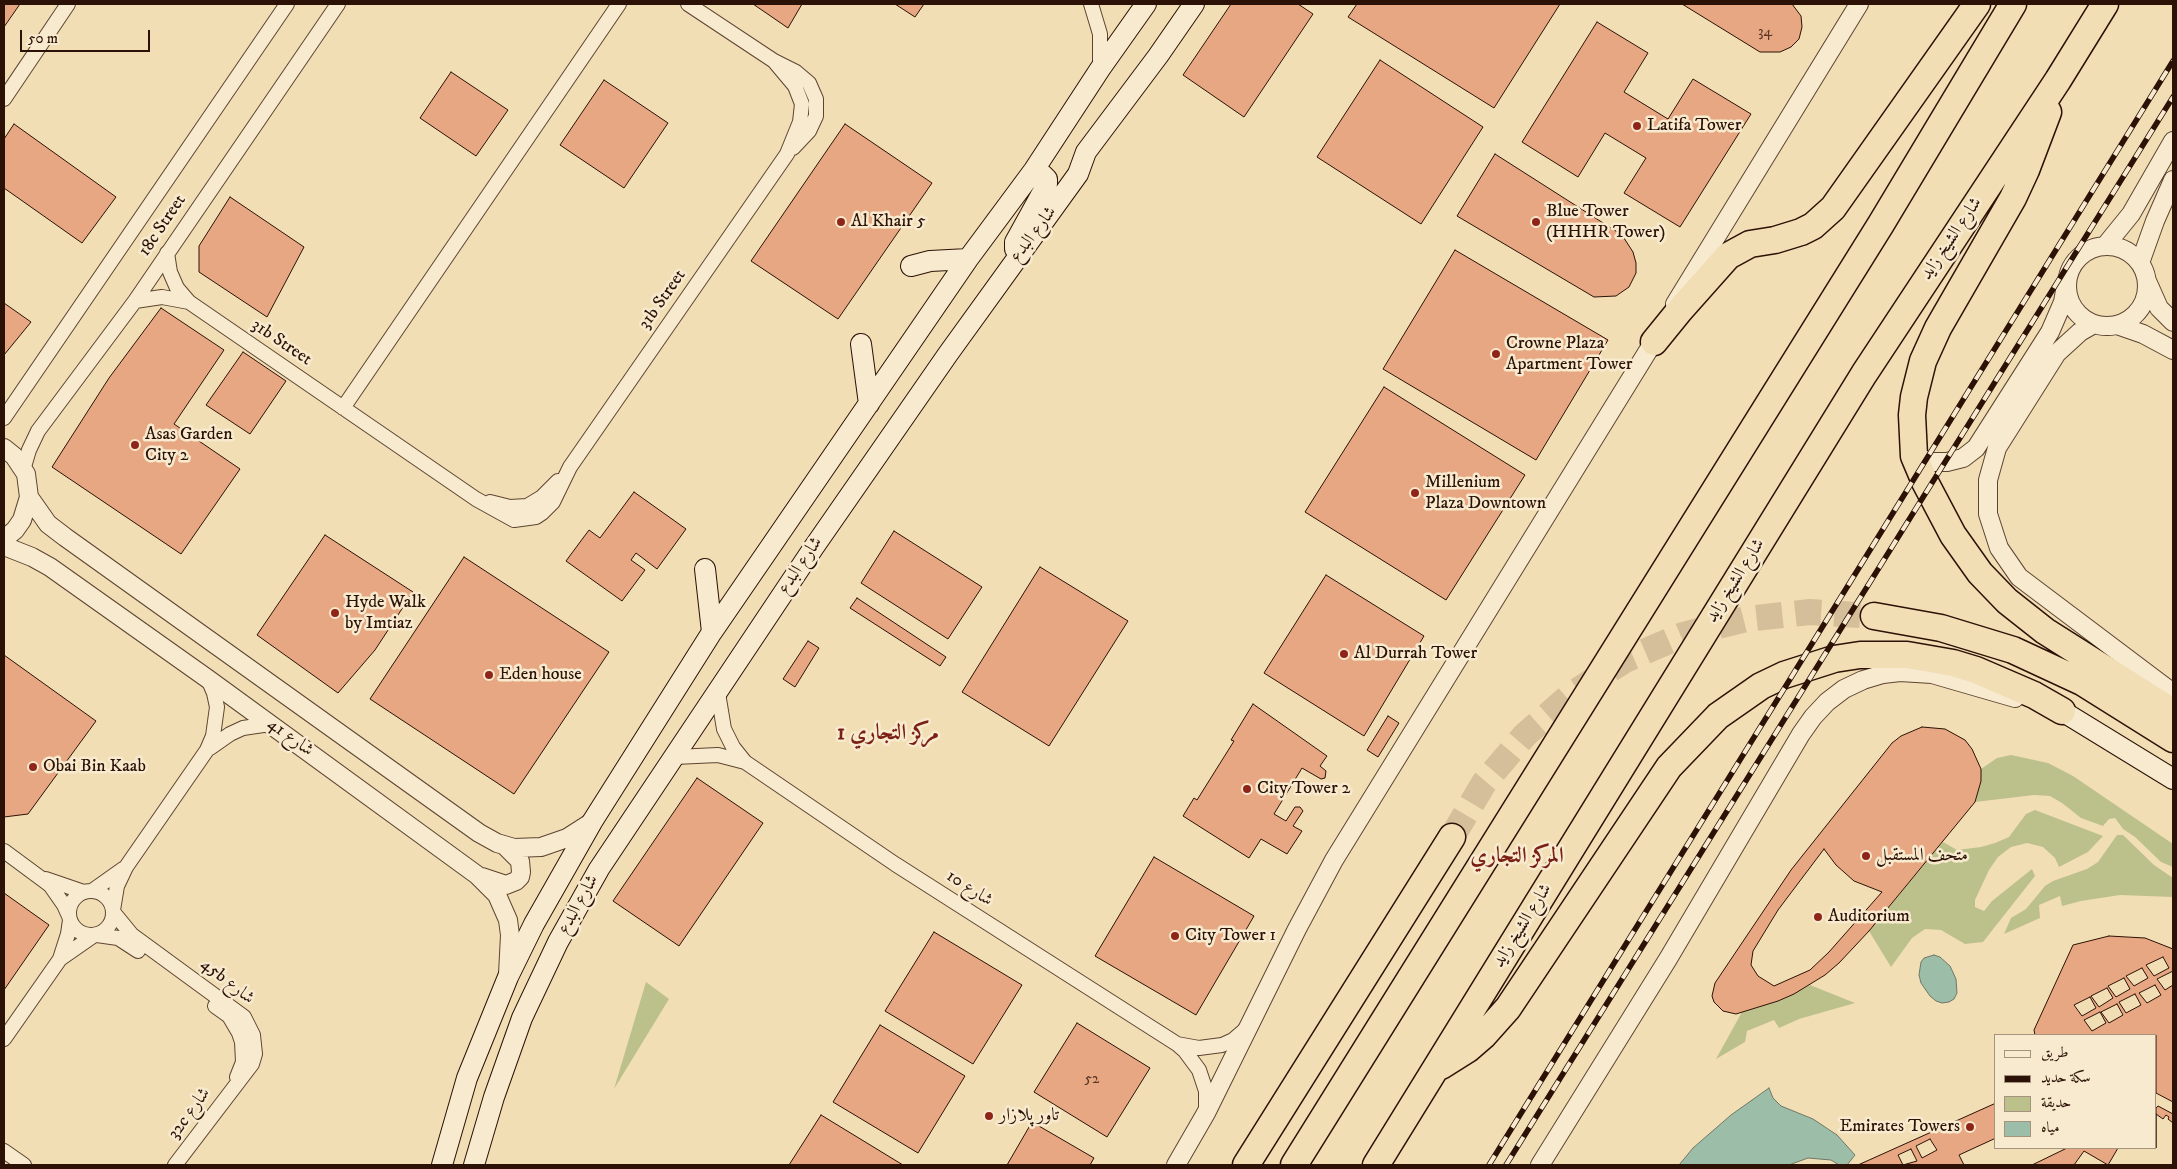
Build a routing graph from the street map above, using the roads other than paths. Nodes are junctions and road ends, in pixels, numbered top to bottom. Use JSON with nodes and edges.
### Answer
{"nodes":[{"id":1,"x":68,"y":4,"type":"edge"},
{"id":2,"x":287,"y":4,"type":"edge"},
{"id":3,"x":338,"y":4,"type":"edge"},
{"id":4,"x":619,"y":4,"type":"edge"},
{"id":5,"x":688,"y":4,"type":"edge"},
{"id":6,"x":1091,"y":4,"type":"edge"},
{"id":7,"x":1146,"y":4,"type":"edge"},
{"id":8,"x":1194,"y":4,"type":"edge"},
{"id":9,"x":1859,"y":4,"type":"edge"},
{"id":10,"x":1976,"y":4,"type":"edge"},
{"id":11,"x":2013,"y":4,"type":"edge"},
{"id":12,"x":2105,"y":4,"type":"edge"},
{"id":13,"x":1100,"y":68,"type":"junction"},
{"id":14,"x":2058,"y":80,"type":"junction"},
{"id":15,"x":4,"y":99,"type":"edge"},
{"id":16,"x":2173,"y":141,"type":"edge"},
{"id":17,"x":1034,"y":170,"type":"junction"},
{"id":18,"x":2173,"y":180,"type":"edge"},
{"id":19,"x":2106,"y":246,"type":"junction"},
{"id":20,"x":167,"y":253,"type":"junction"},
{"id":21,"x":1018,"y":255,"type":"junction"},
{"id":22,"x":968,"y":259,"type":"junction"},
{"id":23,"x":2140,"y":264,"type":"junction"},
{"id":24,"x":911,"y":266,"type":"dead end"},
{"id":25,"x":2147,"y":280,"type":"junction"},
{"id":26,"x":2066,"y":285,"type":"junction"},
{"id":27,"x":135,"y":301,"type":"junction"},
{"id":28,"x":188,"y":302,"type":"junction"},
{"id":29,"x":2173,"y":322,"type":"edge"},
{"id":30,"x":2094,"y":324,"type":"junction"},
{"id":31,"x":2117,"y":325,"type":"junction"},
{"id":32,"x":1654,"y":342,"type":"junction"},
{"id":33,"x":861,"y":344,"type":"dead end"},
{"id":34,"x":2173,"y":350,"type":"edge"},
{"id":35,"x":868,"y":404,"type":"junction"},
{"id":36,"x":343,"y":408,"type":"junction"},
{"id":37,"x":4,"y":418,"type":"edge"},
{"id":38,"x":4,"y":448,"type":"edge"},
{"id":39,"x":1914,"y":456,"type":"junction"},
{"id":40,"x":23,"y":470,"type":"junction"},
{"id":41,"x":29,"y":497,"type":"junction"},
{"id":42,"x":4,"y":539,"type":"edge"},
{"id":43,"x":4,"y":546,"type":"edge"},
{"id":44,"x":704,"y":569,"type":"dead end"},
{"id":45,"x":1874,"y":616,"type":"tunnel mouth"},
{"id":46,"x":712,"y":632,"type":"junction"},
{"id":47,"x":208,"y":679,"type":"junction"},
{"id":48,"x":718,"y":693,"type":"junction"},
{"id":49,"x":2173,"y":693,"type":"edge"},
{"id":50,"x":2062,"y":711,"type":"junction"},
{"id":51,"x":2173,"y":712,"type":"edge"},
{"id":52,"x":270,"y":724,"type":"junction"},
{"id":53,"x":2173,"y":739,"type":"edge"},
{"id":54,"x":207,"y":750,"type":"junction"},
{"id":55,"x":675,"y":757,"type":"junction"},
{"id":56,"x":745,"y":762,"type":"junction"},
{"id":57,"x":2173,"y":779,"type":"edge"},
{"id":58,"x":592,"y":822,"type":"junction"},
{"id":59,"x":1452,"y":837,"type":"tunnel mouth"},
{"id":60,"x":506,"y":846,"type":"junction"},
{"id":61,"x":4,"y":851,"type":"edge"},
{"id":62,"x":126,"y":866,"type":"junction"},
{"id":63,"x":477,"y":875,"type":"junction"},
{"id":64,"x":41,"y":877,"type":"junction"},
{"id":65,"x":88,"y":892,"type":"junction"},
{"id":66,"x":113,"y":912,"type":"junction"},
{"id":67,"x":69,"y":918,"type":"junction"},
{"id":68,"x":95,"y":935,"type":"junction"},
{"id":69,"x":60,"y":959,"type":"junction"},
{"id":70,"x":508,"y":977,"type":"junction"},
{"id":71,"x":1250,"y":1026,"type":"junction"},
{"id":72,"x":4,"y":1039,"type":"edge"},
{"id":73,"x":1176,"y":1044,"type":"junction"},
{"id":74,"x":1436,"y":1069,"type":"junction"},
{"id":75,"x":234,"y":1085,"type":"junction"},
{"id":76,"x":1206,"y":1113,"type":"junction"},
{"id":77,"x":4,"y":1151,"type":"edge"},
{"id":78,"x":24,"y":1165,"type":"edge"},
{"id":79,"x":176,"y":1165,"type":"edge"},
{"id":80,"x":442,"y":1165,"type":"edge"},
{"id":81,"x":474,"y":1165,"type":"edge"},
{"id":82,"x":1176,"y":1165,"type":"edge"},
{"id":83,"x":1246,"y":1165,"type":"edge"},
{"id":84,"x":1294,"y":1165,"type":"edge"},
{"id":85,"x":1376,"y":1165,"type":"edge"},
{"id":86,"x":1540,"y":1165,"type":"edge"}],
"edges":[{"from":1,"to":15,"type":"street"},
{"from":2,"to":37,"type":"street","name":"18c Street"},
{"from":3,"to":20,"type":"street","name":"18c Street"},
{"from":4,"to":36,"type":"street"},
{"from":5,"to":36,"type":"street","name":"31b Street"},
{"from":6,"to":13,"type":"street"},
{"from":7,"to":13,"type":"main road","name":"شارع البدع"},
{"from":8,"to":21,"type":"main road","name":"شارع البدع"},
{"from":9,"to":32,"type":"street"},
{"from":10,"to":32,"type":"highway"},
{"from":11,"to":84,"type":"highway"},
{"from":12,"to":14,"type":"highway","name":"شارع الشيخ زايد"},
{"from":13,"to":17,"type":"main road","name":"شارع البدع"},
{"from":14,"to":39,"type":"highway"},
{"from":14,"to":74,"type":"highway","name":"شارع الشيخ زايد"},
{"from":16,"to":19,"type":"street"},
{"from":17,"to":21,"type":"main road"},
{"from":17,"to":22,"type":"main road","name":"شارع البدع"},
{"from":18,"to":23,"type":"street"},
{"from":19,"to":23,"type":"street"},
{"from":19,"to":26,"type":"street"},
{"from":20,"to":27,"type":"street","name":"18c Street"},
{"from":20,"to":28,"type":"street","name":"31b Street"},
{"from":21,"to":48,"type":"main road","name":"شارع البدع"},
{"from":22,"to":24,"type":"main road"},
{"from":22,"to":35,"type":"main road","name":"شارع البدع"},
{"from":23,"to":25,"type":"street"},
{"from":25,"to":29,"type":"street"},
{"from":25,"to":31,"type":"street"},
{"from":26,"to":30,"type":"street"},
{"from":26,"to":39,"type":"street"},
{"from":27,"to":28,"type":"street","name":"31b Street"},
{"from":27,"to":40,"type":"street","name":"18c Street"},
{"from":28,"to":36,"type":"street","name":"31b Street"},
{"from":30,"to":31,"type":"street"},
{"from":30,"to":49,"type":"street"},
{"from":31,"to":34,"type":"street"},
{"from":32,"to":71,"type":"street"},
{"from":33,"to":35,"type":"main road"},
{"from":35,"to":46,"type":"main road","name":"شارع البدع"},
{"from":38,"to":40,"type":"street"},
{"from":39,"to":51,"type":"highway"},
{"from":40,"to":41,"type":"street"},
{"from":41,"to":42,"type":"street"},
{"from":41,"to":60,"type":"street","name":"شارع 41"},
{"from":43,"to":47,"type":"street","name":"شارع 41"},
{"from":44,"to":46,"type":"main road"},
{"from":45,"to":53,"type":"highway"},
{"from":46,"to":58,"type":"main road","name":"شارع البدع"},
{"from":47,"to":52,"type":"street","name":"شارع 41"},
{"from":47,"to":54,"type":"street"},
{"from":48,"to":55,"type":"main road","name":"شارع البدع"},
{"from":48,"to":56,"type":"street","name":"شارع 10"},
{"from":50,"to":57,"type":"main road"},
{"from":50,"to":74,"type":"highway"},
{"from":50,"to":86,"type":"street"},
{"from":52,"to":54,"type":"street"},
{"from":52,"to":63,"type":"street","name":"شارع 41"},
{"from":54,"to":62,"type":"street"},
{"from":55,"to":56,"type":"street","name":"شارع 10"},
{"from":55,"to":81,"type":"main road","name":"شارع البدع"},
{"from":56,"to":73,"type":"street","name":"شارع 10"},
{"from":58,"to":60,"type":"street","name":"شارع 41"},
{"from":58,"to":70,"type":"main road","name":"شارع البدع"},
{"from":59,"to":83,"type":"highway"},
{"from":60,"to":63,"type":"street"},
{"from":61,"to":64,"type":"street"},
{"from":62,"to":65,"type":"street"},
{"from":62,"to":66,"type":"street"},
{"from":63,"to":70,"type":"street","name":"شارع 41"},
{"from":64,"to":65,"type":"street"},
{"from":64,"to":67,"type":"street"},
{"from":65,"to":66,"type":"street"},
{"from":65,"to":67,"type":"street"},
{"from":66,"to":68,"type":"street"},
{"from":66,"to":75,"type":"street","name":"45b شارع"},
{"from":67,"to":68,"type":"street"},
{"from":67,"to":69,"type":"street"},
{"from":68,"to":69,"type":"street"},
{"from":68,"to":75,"type":"street","name":"45b شارع"},
{"from":69,"to":72,"type":"street"},
{"from":70,"to":80,"type":"main road","name":"شارع البدع"},
{"from":71,"to":73,"type":"street","name":"شارع 10"},
{"from":71,"to":76,"type":"street"},
{"from":73,"to":76,"type":"street","name":"شارع 10"},
{"from":74,"to":85,"type":"highway","name":"شارع الشيخ زايد"},
{"from":75,"to":79,"type":"street","name":"32c شارع"},
{"from":76,"to":82,"type":"street"},
{"from":77,"to":78,"type":"street"}]}
